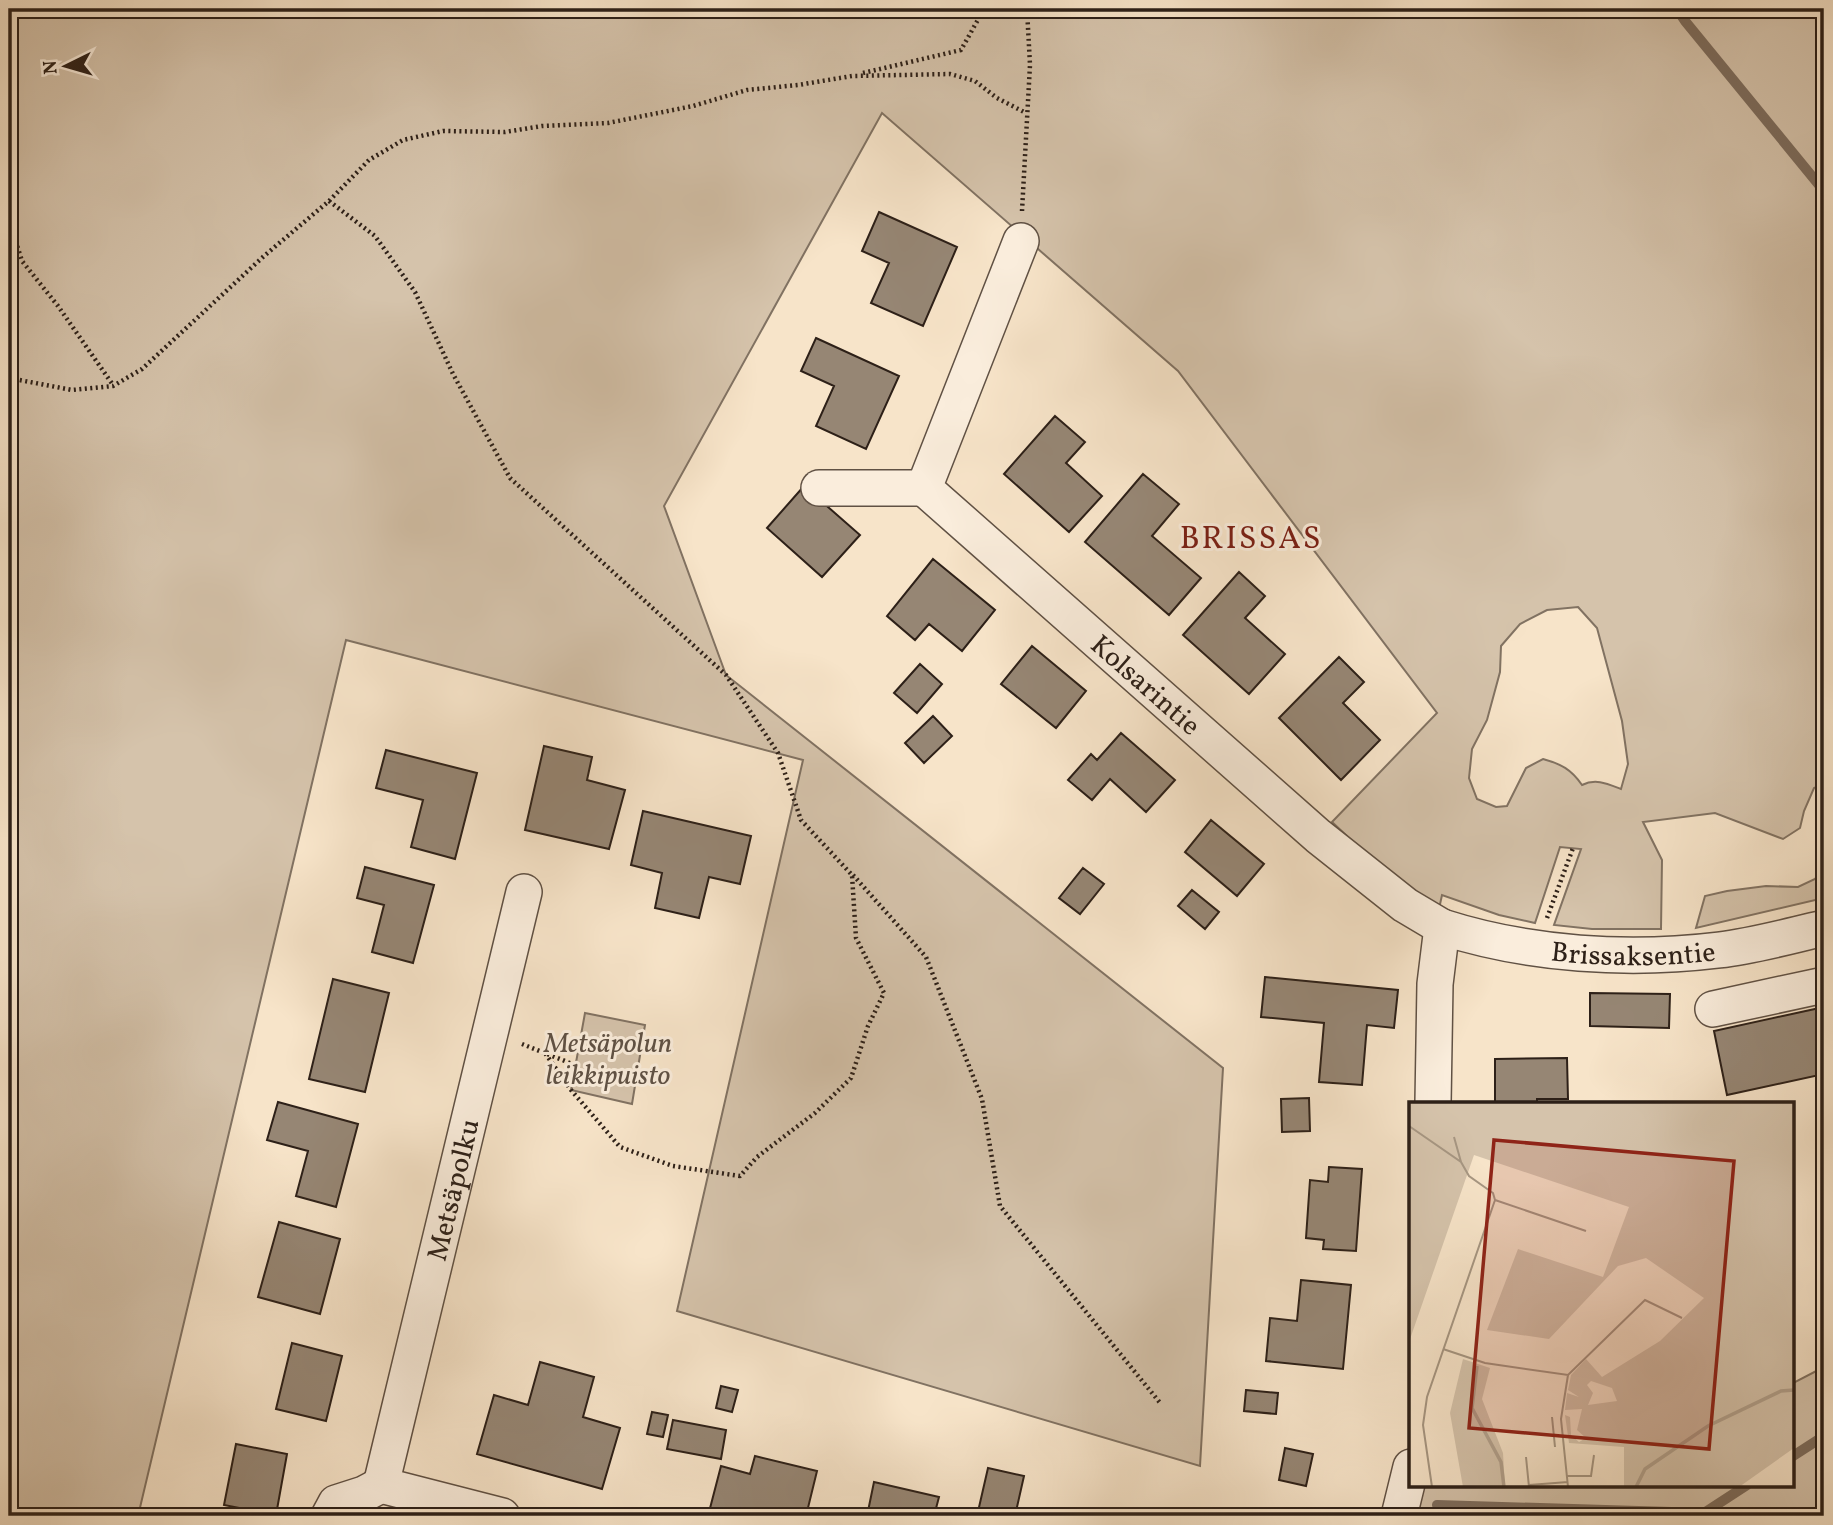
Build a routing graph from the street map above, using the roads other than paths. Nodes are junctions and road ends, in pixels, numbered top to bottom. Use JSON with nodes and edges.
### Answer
{"nodes":[{"id":1,"x":1021,"y":241,"type":"road end"},
{"id":2,"x":819,"y":488,"type":"dead end"},
{"id":3,"x":924,"y":488,"type":"junction"},
{"id":4,"x":524,"y":892,"type":"dead end"},
{"id":5,"x":1442,"y":927,"type":"junction"},
{"id":6,"x":1824,"y":928,"type":"edge"},
{"id":7,"x":1824,"y":985,"type":"edge"},
{"id":8,"x":1713,"y":1009,"type":"dead end"},
{"id":9,"x":1433,"y":1102,"type":"edge"},
{"id":10,"x":1409,"y":1475,"type":"edge"},
{"id":11,"x":367,"y":1498,"type":"edge"},
{"id":12,"x":329,"y":1516,"type":"edge"},
{"id":13,"x":502,"y":1516,"type":"edge"},
{"id":14,"x":1399,"y":1516,"type":"edge"}],
"edges":[{"from":1,"to":3,"type":"street"},
{"from":2,"to":3,"type":"street"},
{"from":3,"to":5,"type":"street","name":"Kolsarintie"},
{"from":4,"to":11,"type":"street","name":"Metsäpolku"},
{"from":5,"to":6,"type":"street","name":"Brissaksentie"},
{"from":5,"to":9,"type":"street"},
{"from":7,"to":8,"type":"street"},
{"from":10,"to":14,"type":"street"},
{"from":11,"to":12,"type":"street"},
{"from":11,"to":13,"type":"street"}]}
